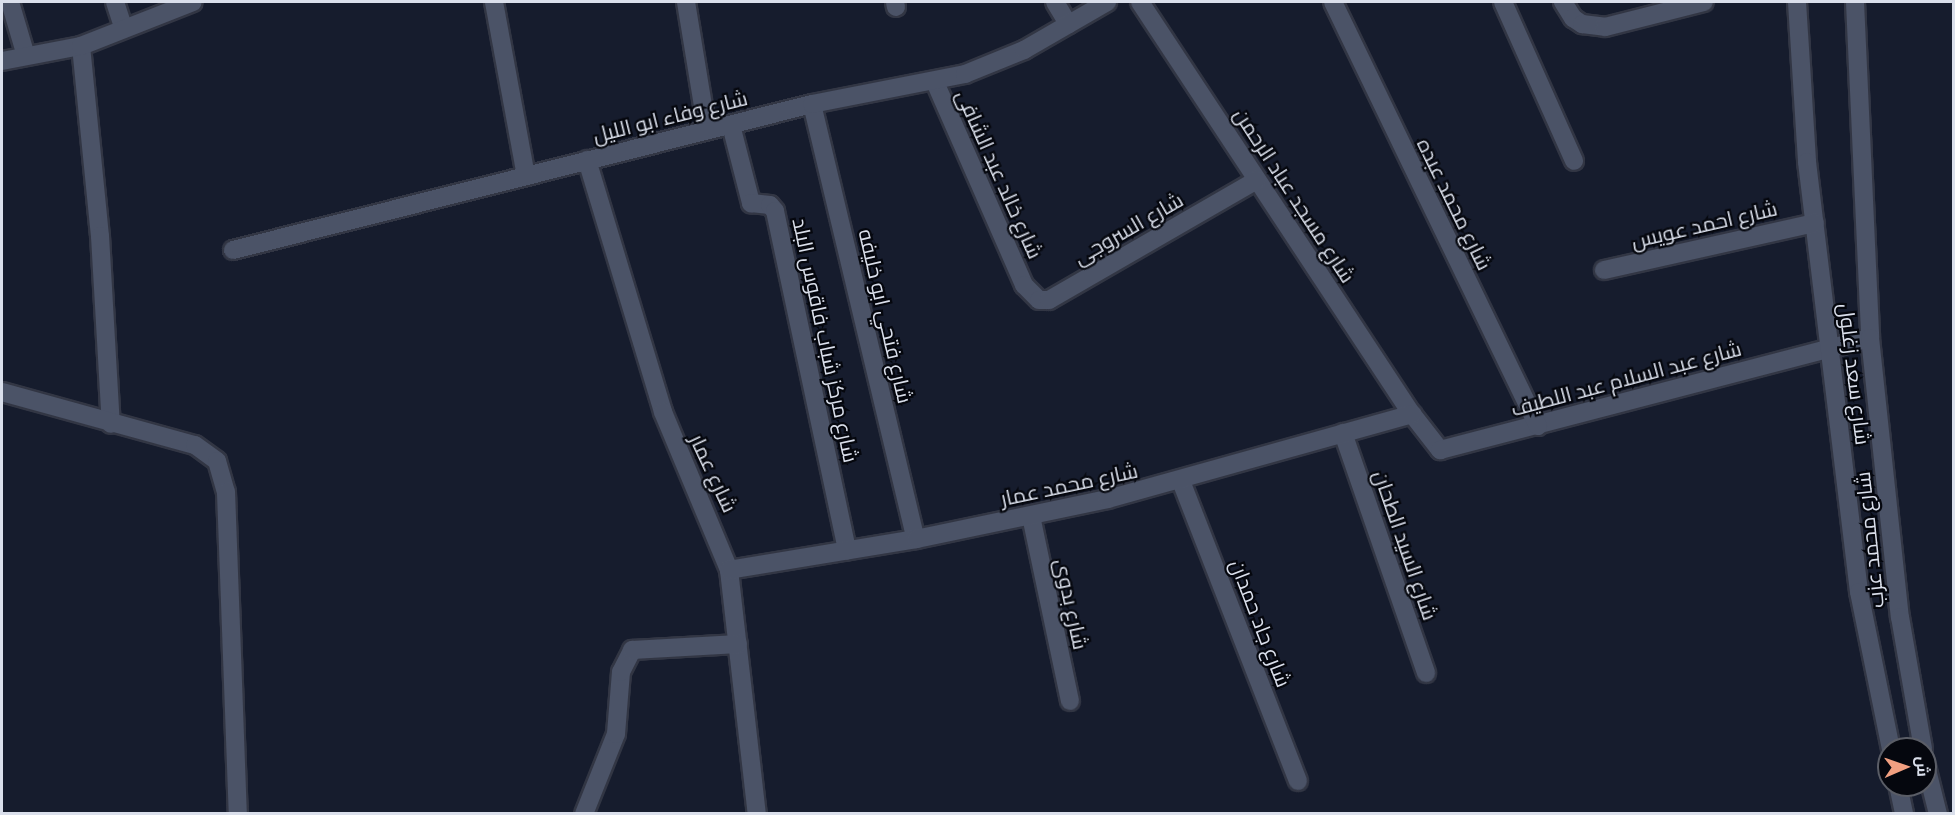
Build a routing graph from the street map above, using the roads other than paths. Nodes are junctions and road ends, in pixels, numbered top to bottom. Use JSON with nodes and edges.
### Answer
{"nodes":[{"id":1,"x":10,"y":2,"type":"edge"},
{"id":2,"x":115,"y":2,"type":"edge"},
{"id":3,"x":193,"y":2,"type":"edge"},
{"id":4,"x":494,"y":2,"type":"edge"},
{"id":5,"x":686,"y":2,"type":"edge"},
{"id":6,"x":1055,"y":2,"type":"edge"},
{"id":7,"x":1107,"y":2,"type":"edge"},
{"id":8,"x":1140,"y":2,"type":"edge"},
{"id":9,"x":1333,"y":2,"type":"edge"},
{"id":10,"x":1503,"y":2,"type":"edge"},
{"id":11,"x":1563,"y":2,"type":"edge"},
{"id":12,"x":1704,"y":2,"type":"edge"},
{"id":13,"x":1797,"y":2,"type":"edge"},
{"id":14,"x":1855,"y":2,"type":"edge"},
{"id":15,"x":1068,"y":24,"type":"junction"},
{"id":16,"x":124,"y":29,"type":"junction"},
{"id":17,"x":81,"y":46,"type":"junction"},
{"id":18,"x":26,"y":56,"type":"junction"},
{"id":19,"x":2,"y":61,"type":"edge"},
{"id":20,"x":935,"y":82,"type":"junction"},
{"id":21,"x":812,"y":104,"type":"junction"},
{"id":22,"x":731,"y":124,"type":"junction"},
{"id":23,"x":707,"y":130,"type":"junction"},
{"id":24,"x":587,"y":160,"type":"junction"},
{"id":25,"x":1574,"y":161,"type":"dead end"},
{"id":26,"x":525,"y":176,"type":"junction"},
{"id":27,"x":1257,"y":180,"type":"junction"},
{"id":28,"x":1815,"y":223,"type":"junction"},
{"id":29,"x":233,"y":250,"type":"dead end"},
{"id":30,"x":1604,"y":270,"type":"dead end"},
{"id":31,"x":1024,"y":285,"type":"joint"},
{"id":32,"x":1870,"y":338,"type":"junction"},
{"id":33,"x":1828,"y":347,"type":"junction"},
{"id":34,"x":2,"y":392,"type":"edge"},
{"id":35,"x":1412,"y":414,"type":"junction"},
{"id":36,"x":111,"y":424,"type":"junction"},
{"id":37,"x":1538,"y":426,"type":"junction"},
{"id":38,"x":1343,"y":433,"type":"junction"},
{"id":39,"x":1181,"y":481,"type":"junction"},
{"id":40,"x":1031,"y":516,"type":"junction"},
{"id":41,"x":916,"y":539,"type":"junction"},
{"id":42,"x":848,"y":550,"type":"junction"},
{"id":43,"x":729,"y":570,"type":"junction"},
{"id":44,"x":738,"y":644,"type":"junction"},
{"id":45,"x":1426,"y":673,"type":"dead end"},
{"id":46,"x":1070,"y":701,"type":"dead end"},
{"id":47,"x":1889,"y":737,"type":"edge"},
{"id":48,"x":1921,"y":737,"type":"edge"},
{"id":49,"x":1298,"y":781,"type":"dead end"},
{"id":50,"x":1901,"y":797,"type":"edge"},
{"id":51,"x":1934,"y":797,"type":"edge"},
{"id":52,"x":238,"y":813,"type":"edge"},
{"id":53,"x":584,"y":813,"type":"edge"},
{"id":54,"x":757,"y":813,"type":"edge"},
{"id":55,"x":1904,"y":813,"type":"edge"},
{"id":56,"x":1938,"y":813,"type":"edge"}],
"edges":[{"from":1,"to":18,"type":"street"},
{"from":2,"to":16,"type":"street"},
{"from":3,"to":16,"type":"street"},
{"from":4,"to":26,"type":"street"},
{"from":5,"to":23,"type":"street"},
{"from":6,"to":15,"type":"street"},
{"from":7,"to":15,"type":"street","name":"شارع وفاء ابو الليل"},
{"from":8,"to":27,"type":"street","name":"شارع مسجد عباد الرحمن"},
{"from":9,"to":37,"type":"street","name":"شارع محمد عبده"},
{"from":10,"to":25,"type":"street"},
{"from":11,"to":12,"type":"street"},
{"from":13,"to":28,"type":"street","name":"شارع سعد زغلول"},
{"from":14,"to":32,"type":"street","name":"شارع محمد عزب"},
{"from":15,"to":20,"type":"street","name":"شارع وفاء ابو الليل"},
{"from":16,"to":17,"type":"street"},
{"from":17,"to":18,"type":"street"},
{"from":17,"to":36,"type":"street"},
{"from":18,"to":19,"type":"street"},
{"from":20,"to":21,"type":"street","name":"شارع وفاء ابو الليل"},
{"from":20,"to":31,"type":"street","name":"شارع خالد عبد الشافى"},
{"from":21,"to":22,"type":"street","name":"شارع وفاء ابو الليل"},
{"from":21,"to":41,"type":"street","name":"شارع فتحي ابو خليفه"},
{"from":22,"to":23,"type":"street","name":"شارع وفاء ابو الليل"},
{"from":22,"to":42,"type":"street","name":"شارع مركز شباب فاقوس البلد"},
{"from":23,"to":24,"type":"street","name":"شارع وفاء ابو الليل"},
{"from":24,"to":26,"type":"street","name":"شارع وفاء ابو الليل"},
{"from":24,"to":43,"type":"street","name":"شارع عمار"},
{"from":26,"to":29,"type":"street","name":"شارع وفاء ابو الليل"},
{"from":27,"to":31,"type":"street","name":"شارع السروجى"},
{"from":27,"to":35,"type":"street","name":"شارع مسجد عباد الرحمن"},
{"from":28,"to":30,"type":"street","name":"شارع احمد عويس"},
{"from":28,"to":33,"type":"street","name":"شارع سعد زغلول"},
{"from":32,"to":33,"type":"street","name":"شارع عبد السلام عبد اللطيف"},
{"from":32,"to":48,"type":"street","name":"شارع محمد عزب"},
{"from":33,"to":37,"type":"street","name":"شارع عبد السلام عبد اللطيف"},
{"from":33,"to":47,"type":"street","name":"شارع سعد زغلول"},
{"from":34,"to":36,"type":"street"},
{"from":35,"to":37,"type":"street","name":"شارع عبد السلام عبد اللطيف"},
{"from":35,"to":38,"type":"street","name":"شارع محمد عمار"},
{"from":36,"to":52,"type":"street"},
{"from":38,"to":39,"type":"street","name":"شارع محمد عمار"},
{"from":38,"to":45,"type":"street","name":"شارع السيد الطحان"},
{"from":39,"to":40,"type":"street","name":"شارع محمد عمار"},
{"from":39,"to":49,"type":"street","name":"شارع جاد حمدان"},
{"from":40,"to":41,"type":"street","name":"شارع محمد عمار"},
{"from":40,"to":46,"type":"street","name":"شارع بدوى"},
{"from":41,"to":42,"type":"street","name":"شارع محمد عمار"},
{"from":42,"to":43,"type":"street","name":"شارع محمد عمار"},
{"from":43,"to":44,"type":"street","name":"شارع عمار"},
{"from":44,"to":53,"type":"street"},
{"from":44,"to":54,"type":"street","name":"شارع عمار"},
{"from":50,"to":55,"type":"street"},
{"from":51,"to":56,"type":"street"}]}
